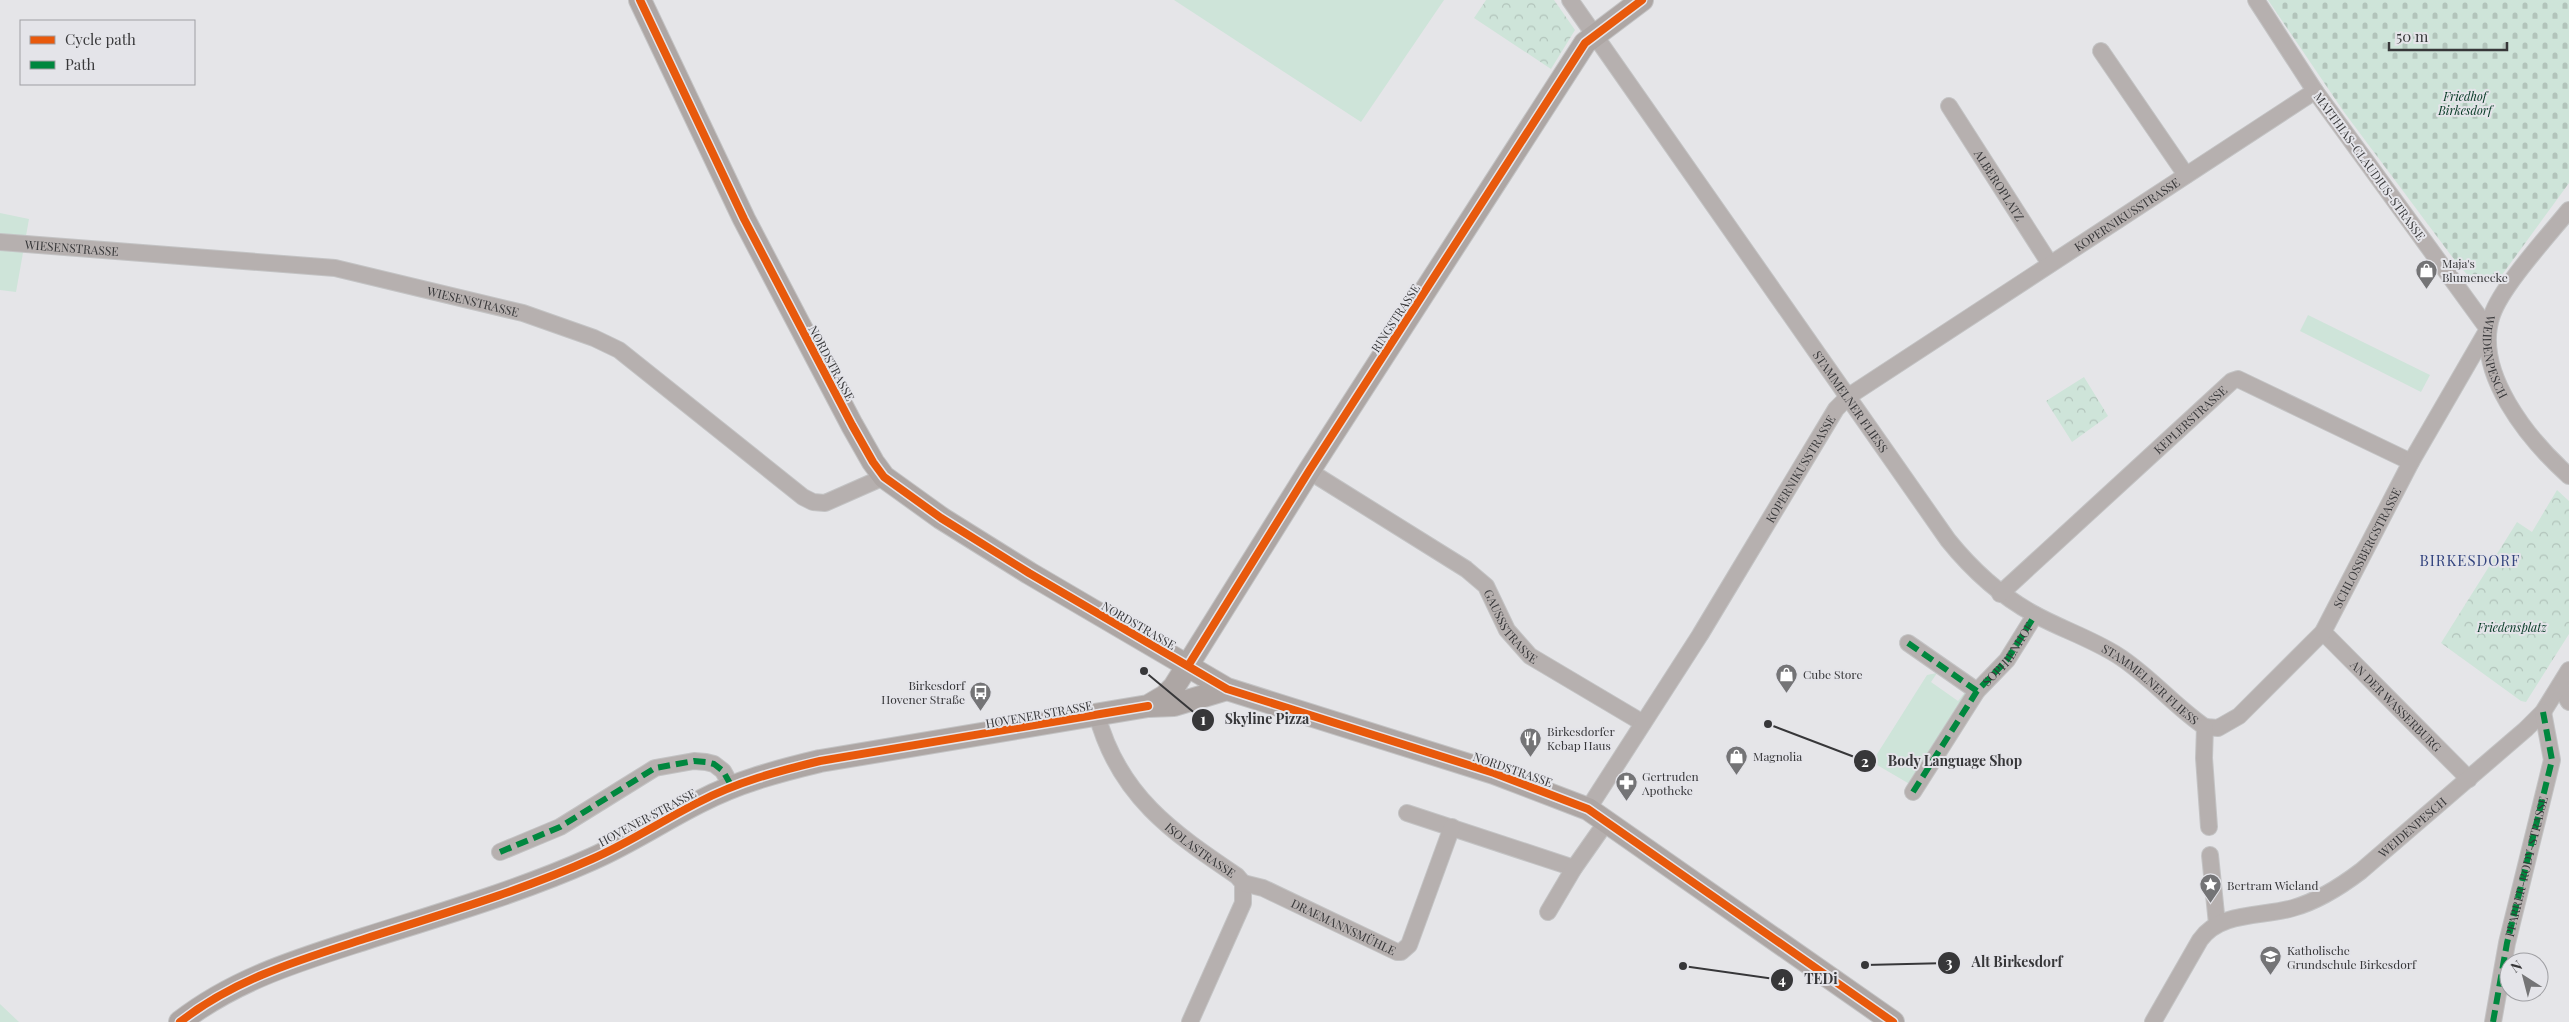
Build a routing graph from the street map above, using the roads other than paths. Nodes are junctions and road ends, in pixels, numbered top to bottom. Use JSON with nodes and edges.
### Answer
{"nodes":[{"id":1,"x":640,"y":0,"type":"edge"},
{"id":2,"x":1570,"y":0,"type":"edge"},
{"id":3,"x":1642,"y":0,"type":"edge"},
{"id":4,"x":2256,"y":0,"type":"edge"},
{"id":5,"x":1594,"y":34,"type":"junction"},
{"id":6,"x":2101,"y":51,"type":"dead end"},
{"id":7,"x":2314,"y":91,"type":"junction"},
{"id":8,"x":1950,"y":106,"type":"dead end"},
{"id":9,"x":2186,"y":176,"type":"junction"},
{"id":10,"x":2569,"y":210,"type":"edge"},
{"id":11,"x":0,"y":242,"type":"edge"},
{"id":12,"x":2050,"y":264,"type":"junction"},
{"id":13,"x":2488,"y":329,"type":"junction"},
{"id":14,"x":1849,"y":396,"type":"junction"},
{"id":15,"x":2412,"y":462,"type":"junction"},
{"id":16,"x":1309,"y":471,"type":"junction"},
{"id":17,"x":2569,"y":476,"type":"edge"},
{"id":18,"x":884,"y":477,"type":"junction"},
{"id":19,"x":2000,"y":594,"type":"junction"},
{"id":20,"x":2035,"y":614,"type":"junction"},
{"id":21,"x":2323,"y":632,"type":"junction"},
{"id":22,"x":1908,"y":643,"type":"dead end"},
{"id":23,"x":1188,"y":666,"type":"junction"},
{"id":24,"x":2569,"y":670,"type":"edge"},
{"id":25,"x":2560,"y":687,"type":"junction"},
{"id":26,"x":1227,"y":688,"type":"junction"},
{"id":27,"x":1977,"y":691,"type":"junction"},
{"id":28,"x":2569,"y":702,"type":"edge"},
{"id":29,"x":1148,"y":706,"type":"junction"},
{"id":30,"x":2543,"y":712,"type":"junction"},
{"id":31,"x":1097,"y":716,"type":"junction"},
{"id":32,"x":1643,"y":723,"type":"junction"},
{"id":33,"x":2205,"y":727,"type":"junction"},
{"id":34,"x":2469,"y":779,"type":"junction"},
{"id":35,"x":732,"y":787,"type":"junction"},
{"id":36,"x":1913,"y":792,"type":"dead end"},
{"id":37,"x":1588,"y":809,"type":"junction"},
{"id":38,"x":1407,"y":813,"type":"dead end"},
{"id":39,"x":1608,"y":821,"type":"junction"},
{"id":40,"x":1452,"y":827,"type":"junction"},
{"id":41,"x":2209,"y":828,"type":"dead end"},
{"id":42,"x":500,"y":852,"type":"dead end"},
{"id":43,"x":2210,"y":855,"type":"dead end"},
{"id":44,"x":1574,"y":868,"type":"junction"},
{"id":45,"x":1243,"y":883,"type":"junction"},
{"id":46,"x":1548,"y":912,"type":"dead end"},
{"id":47,"x":2217,"y":924,"type":"junction"},
{"id":48,"x":180,"y":1022,"type":"edge"},
{"id":49,"x":1190,"y":1022,"type":"edge"},
{"id":50,"x":1893,"y":1022,"type":"edge"},
{"id":51,"x":2152,"y":1022,"type":"edge"},
{"id":52,"x":2494,"y":1022,"type":"edge"}],
"edges":[{"from":1,"to":18,"type":"main road","name":"NORDSTRASSE"},
{"from":2,"to":5,"type":"street","name":"STAMMELNER FLIESS"},
{"from":3,"to":5,"type":"main road","name":"RINGSTRASSE"},
{"from":4,"to":7,"type":"street","name":"MATTHIAS-CLAUDIUS-STRASSE"},
{"from":5,"to":14,"type":"street","name":"STAMMELNER FLIESS"},
{"from":5,"to":16,"type":"main road","name":"RINGSTRASSE"},
{"from":6,"to":9,"type":"street","name":"KOPERNIKUSSTRASSE"},
{"from":7,"to":9,"type":"street","name":"KOPERNIKUSSTRASSE"},
{"from":7,"to":13,"type":"street","name":"MATTHIAS-CLAUDIUS-STRASSE"},
{"from":8,"to":12,"type":"street","name":"ALBEROPLATZ"},
{"from":9,"to":12,"type":"street","name":"KOPERNIKUSSTRASSE"},
{"from":10,"to":13,"type":"street","name":"WEIDENPESCH"},
{"from":11,"to":18,"type":"street","name":"WIESENSTRASSE"},
{"from":12,"to":14,"type":"street","name":"KOPERNIKUSSTRASSE"},
{"from":13,"to":15,"type":"street","name":"SCHLOSSBERGSTRASSE"},
{"from":13,"to":17,"type":"street","name":"WEIDENPESCH"},
{"from":14,"to":19,"type":"street","name":"STAMMELNER FLIESS"},
{"from":14,"to":32,"type":"street","name":"KOPERNIKUSSTRASSE"},
{"from":15,"to":19,"type":"street","name":"KEPLERSTRASSE"},
{"from":15,"to":21,"type":"street","name":"SCHLOSSBERGSTRASSE"},
{"from":16,"to":23,"type":"main road","name":"RINGSTRASSE"},
{"from":16,"to":32,"type":"street","name":"GAUSSSTRASSE"},
{"from":18,"to":23,"type":"main road","name":"NORDSTRASSE"},
{"from":19,"to":20,"type":"street","name":"STAMMELNER FLIESS"},
{"from":20,"to":27,"type":"street","name":"SOPHIENHOF"},
{"from":20,"to":33,"type":"street","name":"STAMMELNER FLIESS"},
{"from":21,"to":33,"type":"street","name":"SCHLOSSBERGSTRASSE"},
{"from":21,"to":34,"type":"street","name":"AN DER WASSERBURG"},
{"from":22,"to":27,"type":"street","name":"SOPHIENHOF"},
{"from":23,"to":26,"type":"main road","name":"NORDSTRASSE"},
{"from":23,"to":29,"type":"main road","name":"HOVENER STRASSE"},
{"from":24,"to":25,"type":"street","name":"WEIDENPESCH"},
{"from":25,"to":28,"type":"street"},
{"from":25,"to":30,"type":"street","name":"WEIDENPESCH"},
{"from":26,"to":29,"type":"main road"},
{"from":26,"to":37,"type":"main road","name":"NORDSTRASSE"},
{"from":27,"to":36,"type":"street","name":"SOPHIENHOF"},
{"from":29,"to":31,"type":"main road","name":"HOVENER STRASSE"},
{"from":30,"to":34,"type":"street","name":"WEIDENPESCH"},
{"from":30,"to":52,"type":"street","name":"PFARRER-RODY-STRASSE"},
{"from":31,"to":35,"type":"main road","name":"HOVENER STRASSE"},
{"from":31,"to":45,"type":"street","name":"ISOLASTRASSE"},
{"from":32,"to":37,"type":"street","name":"KOPERNIKUSSTRASSE"},
{"from":33,"to":41,"type":"street"},
{"from":34,"to":47,"type":"street","name":"WEIDENPESCH"},
{"from":35,"to":42,"type":"street"},
{"from":35,"to":48,"type":"main road","name":"HOVENER STRASSE"},
{"from":37,"to":39,"type":"main road","name":"NORDSTRASSE"},
{"from":38,"to":40,"type":"street"},
{"from":39,"to":44,"type":"street"},
{"from":39,"to":50,"type":"main road","name":"NORDSTRASSE"},
{"from":40,"to":44,"type":"street"},
{"from":40,"to":45,"type":"street","name":"DRAEMANNSMÜHLE"},
{"from":43,"to":47,"type":"street"},
{"from":44,"to":46,"type":"street"},
{"from":45,"to":49,"type":"street","name":"ISOLASTRASSE"},
{"from":47,"to":51,"type":"street"}]}
